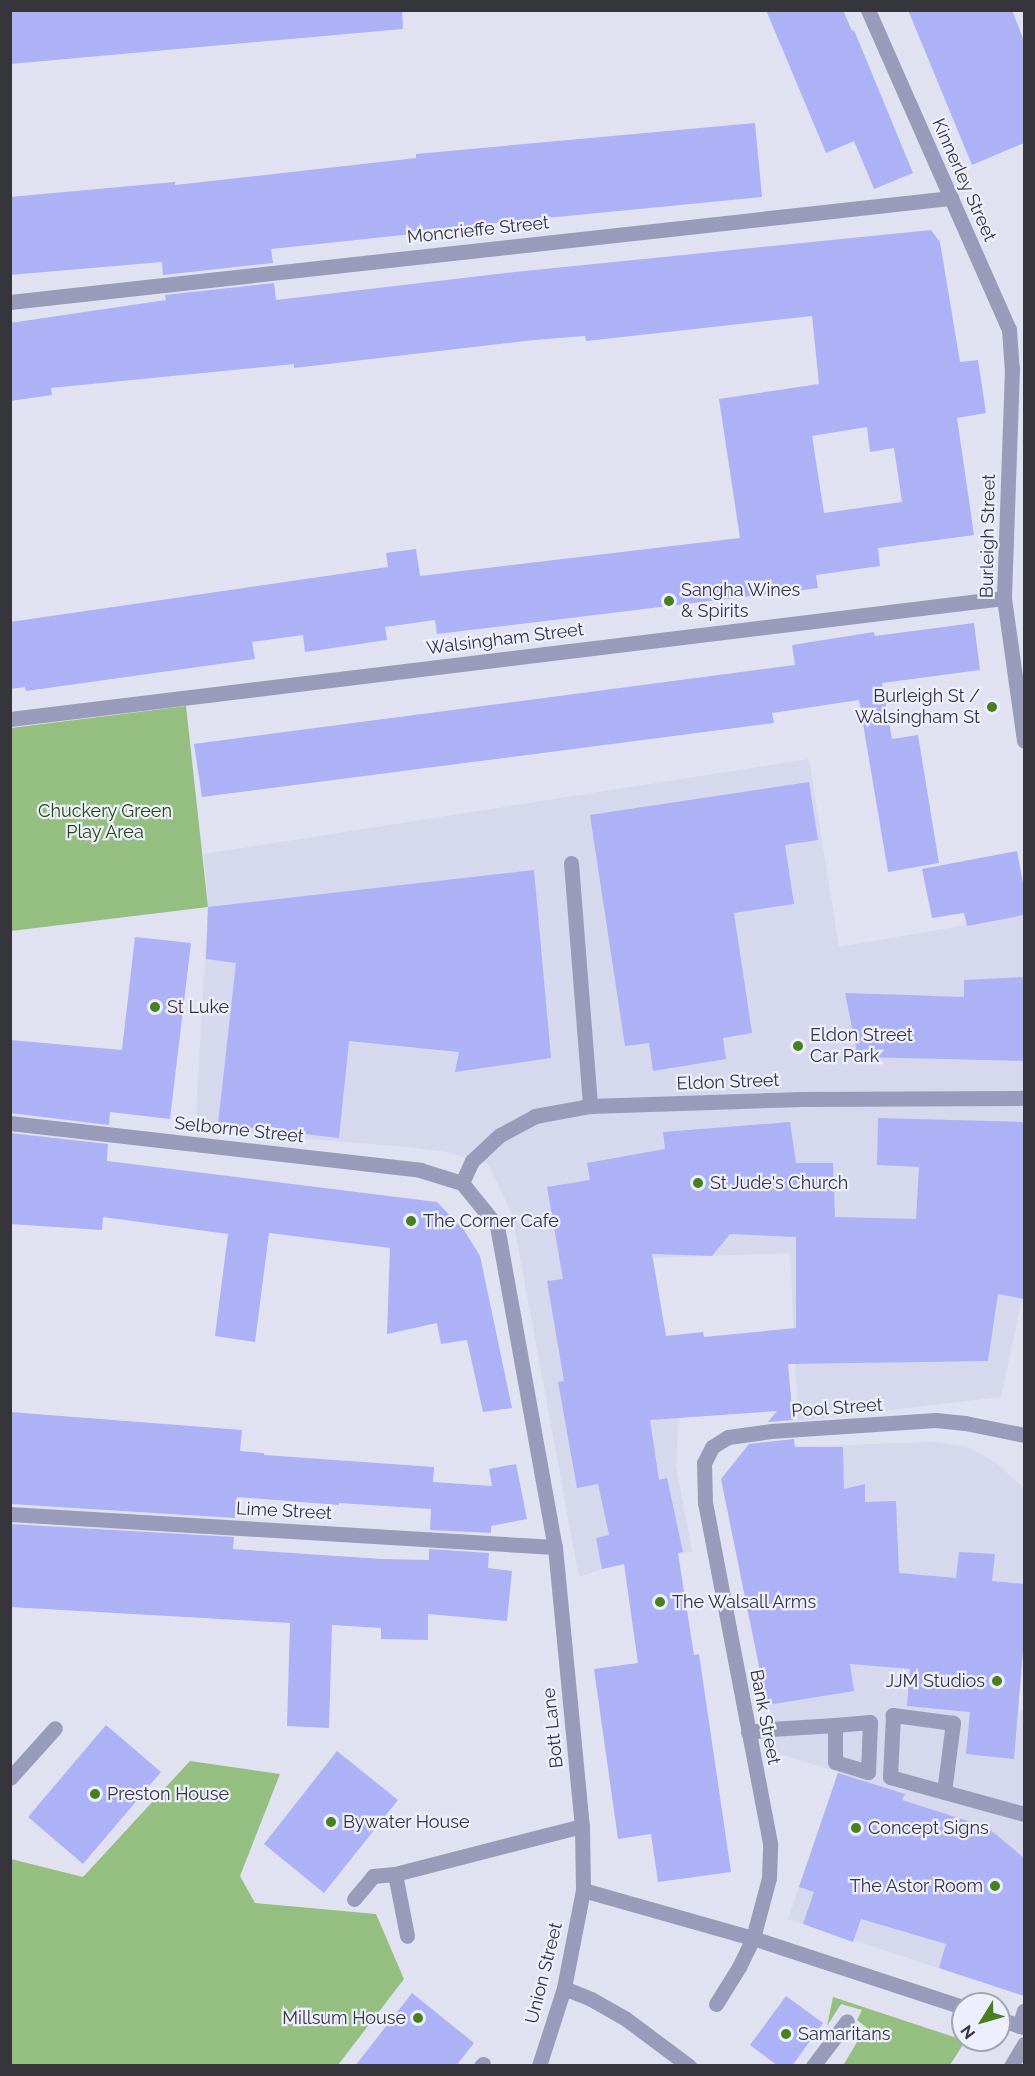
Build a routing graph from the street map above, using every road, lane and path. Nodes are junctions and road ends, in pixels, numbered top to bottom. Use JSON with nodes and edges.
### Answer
{"nodes":[{"id":1,"x":868,"y":10,"type":"edge"},
{"id":2,"x":951,"y":198,"type":"junction"},
{"id":3,"x":10,"y":302,"type":"edge"},
{"id":4,"x":1018,"y":366,"type":"edge"},
{"id":5,"x":1004,"y":598,"type":"junction"},
{"id":6,"x":10,"y":719,"type":"edge"},
{"id":7,"x":1024,"y":733,"type":"edge"},
{"id":8,"x":571,"y":862,"type":"dead end"},
{"id":9,"x":1024,"y":1098,"type":"edge"},
{"id":10,"x":590,"y":1106,"type":"junction"},
{"id":11,"x":10,"y":1123,"type":"edge"},
{"id":12,"x":462,"y":1183,"type":"junction"},
{"id":13,"x":1024,"y":1435,"type":"edge"},
{"id":14,"x":705,"y":1503,"type":"joint"},
{"id":15,"x":10,"y":1514,"type":"edge"},
{"id":16,"x":555,"y":1547,"type":"junction"},
{"id":17,"x":835,"y":1725,"type":"dead end"},
{"id":18,"x":55,"y":1728,"type":"dead end"},
{"id":19,"x":748,"y":1732,"type":"junction"},
{"id":20,"x":10,"y":1778,"type":"edge"},
{"id":21,"x":944,"y":1792,"type":"junction"},
{"id":22,"x":1024,"y":1814,"type":"edge"},
{"id":23,"x":582,"y":1826,"type":"junction"},
{"id":24,"x":396,"y":1874,"type":"junction"},
{"id":25,"x":583,"y":1890,"type":"junction"},
{"id":26,"x":354,"y":1899,"type":"dead end"},
{"id":27,"x":407,"y":1936,"type":"dead end"},
{"id":28,"x":753,"y":1938,"type":"junction"},
{"id":29,"x":564,"y":1988,"type":"junction"},
{"id":30,"x":951,"y":2003,"type":"edge"},
{"id":31,"x":716,"y":2004,"type":"dead end"},
{"id":32,"x":1024,"y":2011,"type":"edge"},
{"id":33,"x":847,"y":2021,"type":"dead end"},
{"id":34,"x":1022,"y":2027,"type":"edge"},
{"id":35,"x":1024,"y":2044,"type":"edge"},
{"id":36,"x":538,"y":2066,"type":"edge"},
{"id":37,"x":689,"y":2066,"type":"edge"},
{"id":38,"x":813,"y":2066,"type":"edge"},
{"id":39,"x":1011,"y":2066,"type":"edge"}],
"edges":[{"from":1,"to":2,"type":"street","name":"Kinnerley Street"},
{"from":2,"to":3,"type":"street","name":"Moncrieffe Street"},
{"from":2,"to":4,"type":"street","name":"Kinnerley Street"},
{"from":4,"to":5,"type":"street","name":"Burleigh Street"},
{"from":5,"to":6,"type":"street","name":"Walsingham Street"},
{"from":5,"to":7,"type":"street","name":"Burleigh Street"},
{"from":8,"to":10,"type":"street"},
{"from":9,"to":10,"type":"street","name":"Eldon Street"},
{"from":10,"to":12,"type":"street","name":"Eldon Street"},
{"from":11,"to":12,"type":"street","name":"Selborne Street"},
{"from":12,"to":16,"type":"street","name":"Bott Lane"},
{"from":13,"to":14,"type":"street","name":"Pool Street"},
{"from":14,"to":19,"type":"street","name":"Bank Street"},
{"from":15,"to":16,"type":"street","name":"Lime Street"},
{"from":16,"to":23,"type":"street","name":"Bott Lane"},
{"from":17,"to":19,"type":"street"},
{"from":18,"to":20,"type":"street"},
{"from":19,"to":28,"type":"street","name":"Bank Street"},
{"from":21,"to":21,"type":"street"},
{"from":21,"to":22,"type":"street"},
{"from":23,"to":24,"type":"street"},
{"from":23,"to":25,"type":"street","name":"Bott Lane"},
{"from":24,"to":26,"type":"street"},
{"from":24,"to":27,"type":"street"},
{"from":25,"to":28,"type":"street"},
{"from":25,"to":29,"type":"street","name":"Union Street"},
{"from":28,"to":30,"type":"street"},
{"from":28,"to":31,"type":"street","name":"Bank Street"},
{"from":29,"to":36,"type":"street","name":"Union Street"},
{"from":29,"to":37,"type":"street"},
{"from":32,"to":34,"type":"street"},
{"from":33,"to":38,"type":"street"},
{"from":35,"to":39,"type":"street"}]}
